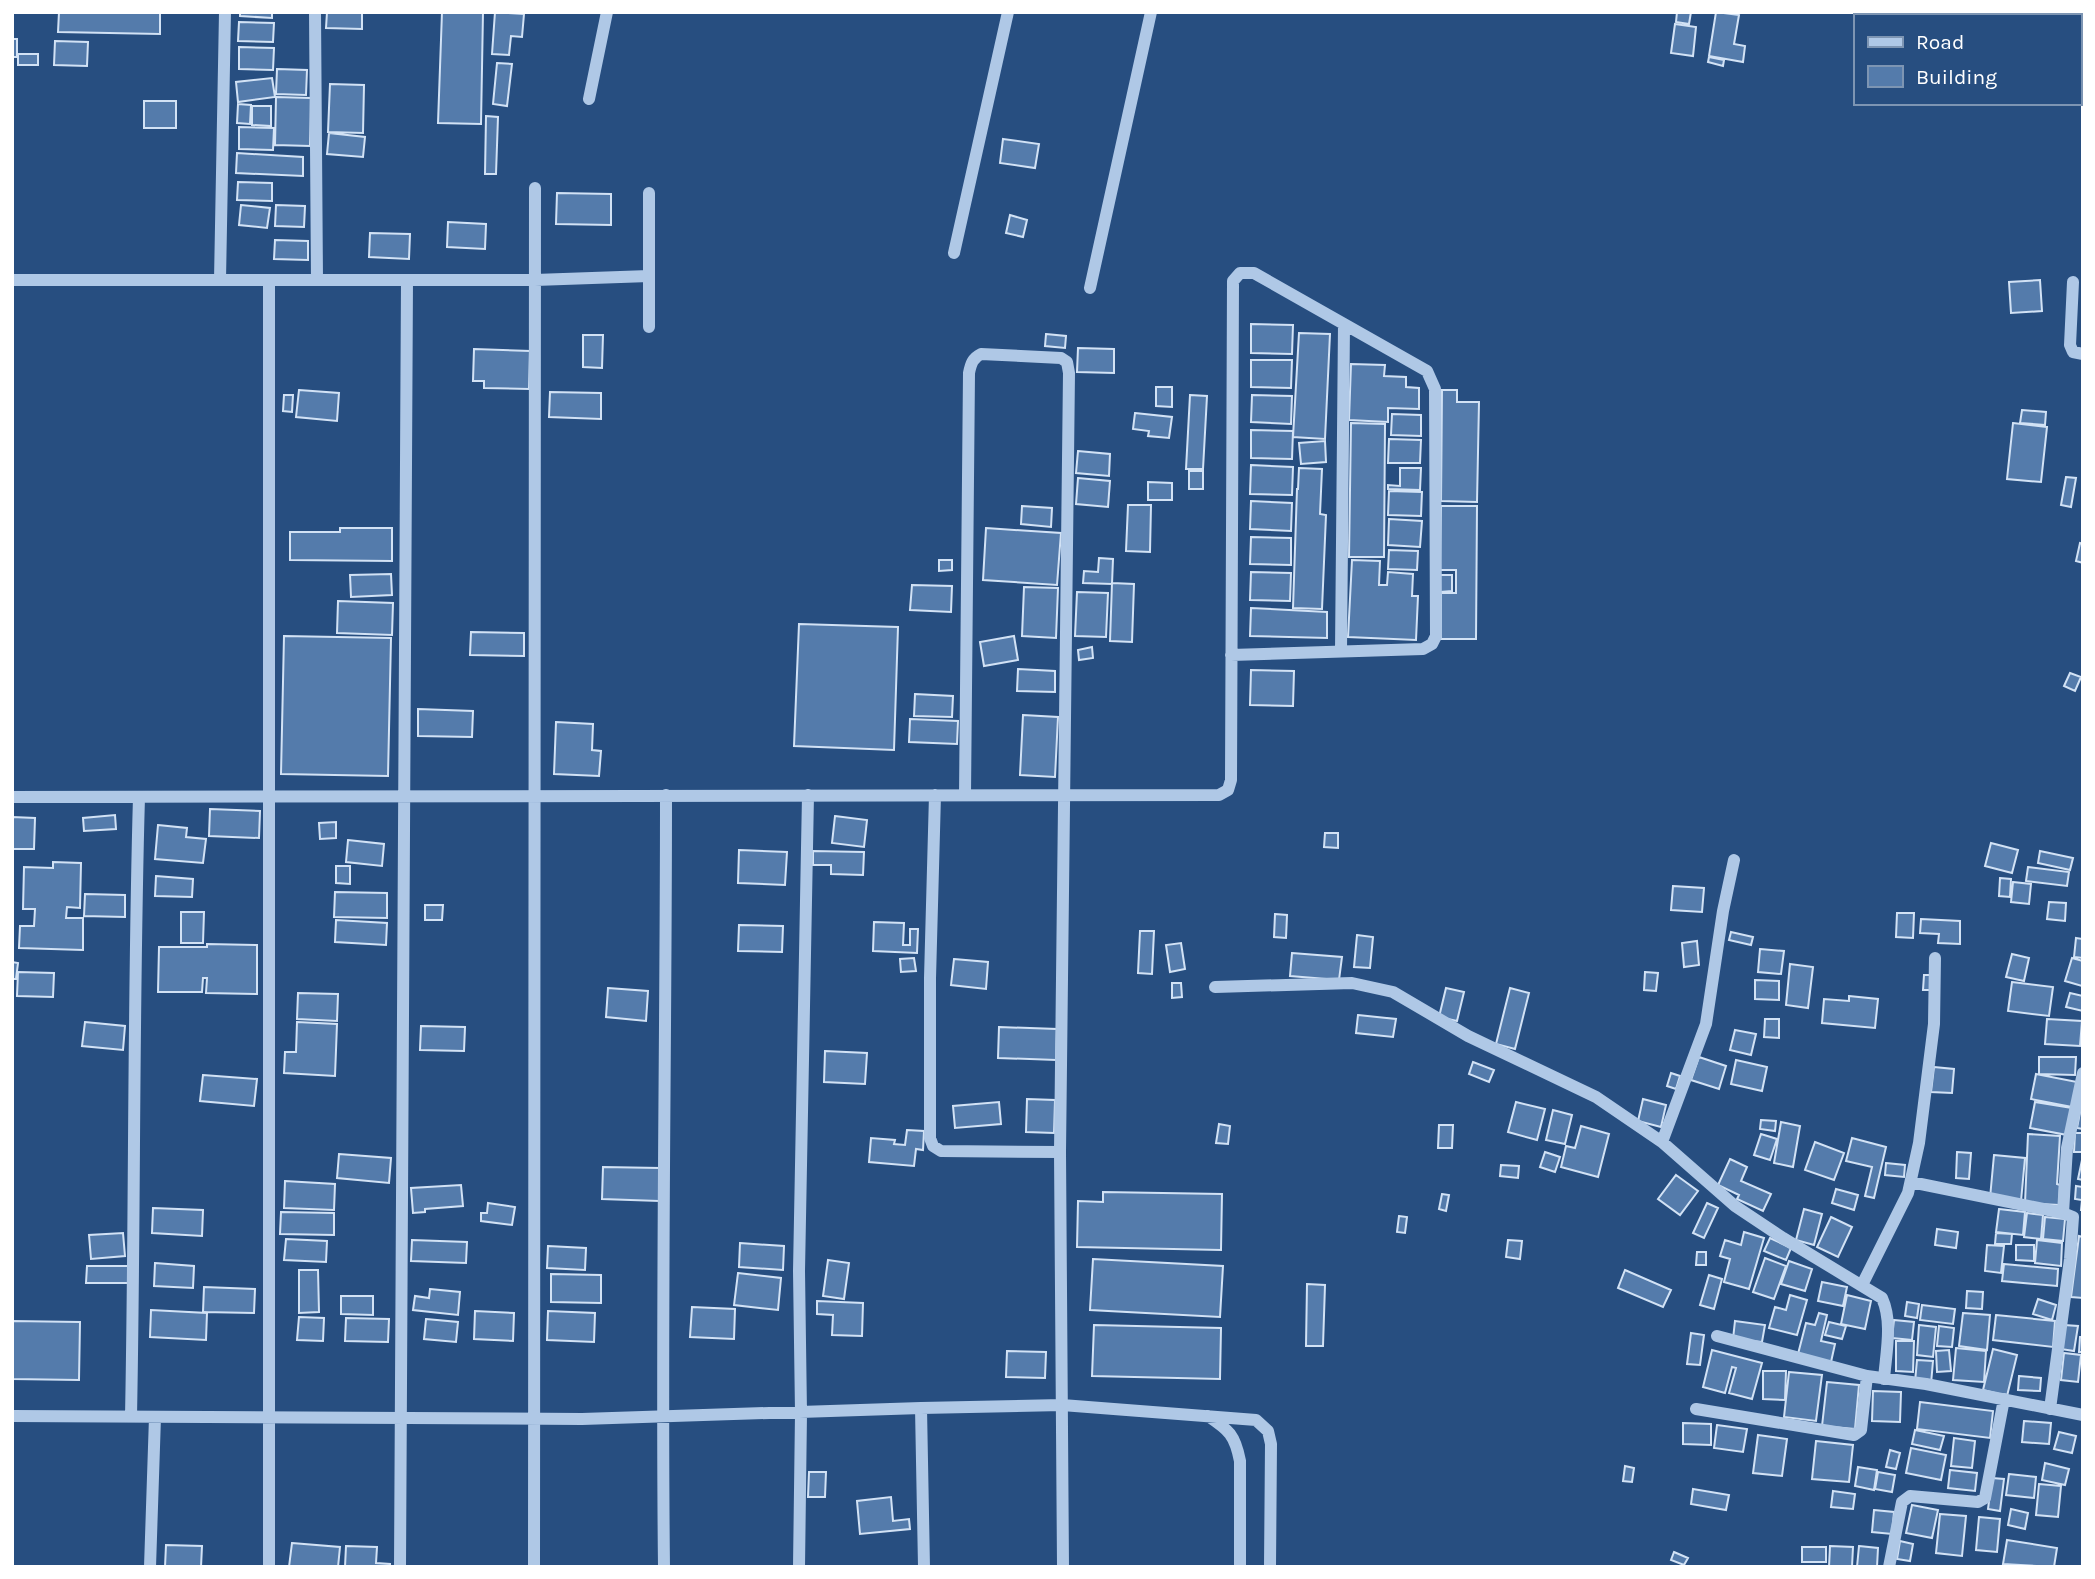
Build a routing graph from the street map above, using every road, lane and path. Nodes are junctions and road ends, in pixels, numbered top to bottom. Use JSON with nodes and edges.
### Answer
{"nodes":[{"id":1,"x":225,"y":12,"type":"edge"},
{"id":2,"x":315,"y":12,"type":"edge"},
{"id":3,"x":607,"y":12,"type":"edge"},
{"id":4,"x":1008,"y":12,"type":"edge"},
{"id":5,"x":1151,"y":12,"type":"edge"},
{"id":6,"x":589,"y":99,"type":"dead end"},
{"id":7,"x":535,"y":188,"type":"dead end"},
{"id":8,"x":649,"y":193,"type":"dead end"},
{"id":9,"x":954,"y":253,"type":"dead end"},
{"id":10,"x":649,"y":276,"type":"junction"},
{"id":11,"x":12,"y":280,"type":"edge"},
{"id":12,"x":220,"y":280,"type":"junction"},
{"id":13,"x":269,"y":280,"type":"junction"},
{"id":14,"x":317,"y":280,"type":"junction"},
{"id":15,"x":407,"y":280,"type":"junction"},
{"id":16,"x":535,"y":280,"type":"junction"},
{"id":17,"x":2073,"y":282,"type":"dead end"},
{"id":18,"x":1090,"y":288,"type":"dead end"},
{"id":19,"x":1344,"y":324,"type":"junction"},
{"id":20,"x":649,"y":327,"type":"dead end"},
{"id":21,"x":2083,"y":354,"type":"edge"},
{"id":22,"x":1342,"y":652,"type":"junction"},
{"id":23,"x":1231,"y":655,"type":"junction"},
{"id":24,"x":666,"y":795,"type":"junction"},
{"id":25,"x":808,"y":795,"type":"junction"},
{"id":26,"x":935,"y":795,"type":"junction"},
{"id":27,"x":965,"y":795,"type":"junction"},
{"id":28,"x":1065,"y":795,"type":"junction"},
{"id":29,"x":404,"y":796,"type":"junction"},
{"id":30,"x":535,"y":796,"type":"junction"},
{"id":31,"x":12,"y":797,"type":"edge"},
{"id":32,"x":139,"y":797,"type":"junction"},
{"id":33,"x":269,"y":797,"type":"junction"},
{"id":34,"x":1734,"y":860,"type":"dead end"},
{"id":35,"x":1935,"y":958,"type":"dead end"},
{"id":36,"x":1215,"y":987,"type":"dead end"},
{"id":37,"x":2083,"y":1073,"type":"edge"},
{"id":38,"x":1662,"y":1142,"type":"junction"},
{"id":39,"x":1060,"y":1152,"type":"junction"},
{"id":40,"x":1911,"y":1182,"type":"junction"},
{"id":41,"x":2073,"y":1217,"type":"edge"},
{"id":42,"x":1862,"y":1284,"type":"junction"},
{"id":43,"x":1717,"y":1336,"type":"dead end"},
{"id":44,"x":1867,"y":1376,"type":"junction"},
{"id":45,"x":1884,"y":1379,"type":"junction"},
{"id":46,"x":2004,"y":1399,"type":"junction"},
{"id":47,"x":1062,"y":1405,"type":"junction"},
{"id":48,"x":921,"y":1408,"type":"junction"},
{"id":49,"x":1696,"y":1409,"type":"dead end"},
{"id":50,"x":2050,"y":1409,"type":"junction"},
{"id":51,"x":801,"y":1413,"type":"junction"},
{"id":52,"x":1205,"y":1415,"type":"junction"},
{"id":53,"x":2083,"y":1415,"type":"edge"},
{"id":54,"x":12,"y":1416,"type":"edge"},
{"id":55,"x":131,"y":1417,"type":"junction"},
{"id":56,"x":155,"y":1417,"type":"junction"},
{"id":57,"x":269,"y":1417,"type":"junction"},
{"id":58,"x":662,"y":1417,"type":"junction"},
{"id":59,"x":401,"y":1418,"type":"junction"},
{"id":60,"x":534,"y":1419,"type":"junction"},
{"id":61,"x":150,"y":1567,"type":"edge"},
{"id":62,"x":269,"y":1567,"type":"edge"},
{"id":63,"x":400,"y":1567,"type":"edge"},
{"id":64,"x":534,"y":1567,"type":"edge"},
{"id":65,"x":664,"y":1567,"type":"edge"},
{"id":66,"x":799,"y":1567,"type":"edge"},
{"id":67,"x":924,"y":1567,"type":"edge"},
{"id":68,"x":1063,"y":1567,"type":"edge"},
{"id":69,"x":1240,"y":1567,"type":"edge"},
{"id":70,"x":1270,"y":1567,"type":"edge"},
{"id":71,"x":1889,"y":1567,"type":"edge"}],
"edges":[{"from":1,"to":12,"type":"street"},
{"from":2,"to":14,"type":"street"},
{"from":3,"to":6,"type":"street"},
{"from":4,"to":9,"type":"street"},
{"from":5,"to":18,"type":"street"},
{"from":7,"to":16,"type":"street"},
{"from":8,"to":10,"type":"street"},
{"from":10,"to":16,"type":"street"},
{"from":10,"to":20,"type":"street"},
{"from":11,"to":12,"type":"street"},
{"from":12,"to":13,"type":"street"},
{"from":13,"to":14,"type":"street"},
{"from":13,"to":33,"type":"street"},
{"from":14,"to":15,"type":"street"},
{"from":15,"to":16,"type":"street"},
{"from":15,"to":29,"type":"street"},
{"from":16,"to":30,"type":"street"},
{"from":17,"to":21,"type":"street"},
{"from":19,"to":22,"type":"street"},
{"from":19,"to":22,"type":"street"},
{"from":19,"to":23,"type":"street"},
{"from":22,"to":23,"type":"street"},
{"from":23,"to":28,"type":"street"},
{"from":24,"to":25,"type":"street"},
{"from":24,"to":30,"type":"street"},
{"from":24,"to":58,"type":"street"},
{"from":25,"to":26,"type":"street"},
{"from":25,"to":51,"type":"street"},
{"from":26,"to":27,"type":"street"},
{"from":26,"to":39,"type":"street"},
{"from":27,"to":28,"type":"street"},
{"from":27,"to":28,"type":"street"},
{"from":28,"to":39,"type":"street"},
{"from":29,"to":30,"type":"street"},
{"from":29,"to":33,"type":"street"},
{"from":29,"to":59,"type":"street"},
{"from":30,"to":60,"type":"street"},
{"from":31,"to":32,"type":"street"},
{"from":32,"to":33,"type":"street"},
{"from":32,"to":55,"type":"street"},
{"from":33,"to":57,"type":"street"},
{"from":34,"to":38,"type":"street"},
{"from":35,"to":40,"type":"street"},
{"from":36,"to":38,"type":"street"},
{"from":37,"to":41,"type":"street"},
{"from":38,"to":42,"type":"street"},
{"from":39,"to":47,"type":"street"},
{"from":40,"to":41,"type":"street"},
{"from":40,"to":42,"type":"street"},
{"from":41,"to":50,"type":"street"},
{"from":42,"to":45,"type":"street"},
{"from":43,"to":44,"type":"street"},
{"from":44,"to":45,"type":"street"},
{"from":44,"to":49,"type":"street"},
{"from":45,"to":46,"type":"street"},
{"from":46,"to":50,"type":"street"},
{"from":46,"to":71,"type":"street"},
{"from":47,"to":48,"type":"street"},
{"from":47,"to":52,"type":"street"},
{"from":47,"to":68,"type":"street"},
{"from":48,"to":51,"type":"street"},
{"from":48,"to":67,"type":"street"},
{"from":50,"to":53,"type":"street"},
{"from":51,"to":58,"type":"street"},
{"from":51,"to":66,"type":"street"},
{"from":52,"to":69,"type":"street"},
{"from":52,"to":70,"type":"street"},
{"from":54,"to":55,"type":"street"},
{"from":55,"to":56,"type":"street"},
{"from":56,"to":57,"type":"street"},
{"from":56,"to":61,"type":"street"},
{"from":57,"to":59,"type":"street"},
{"from":57,"to":62,"type":"street"},
{"from":58,"to":60,"type":"street"},
{"from":58,"to":65,"type":"street"},
{"from":59,"to":60,"type":"street"},
{"from":59,"to":63,"type":"street"},
{"from":60,"to":64,"type":"street"}]}
